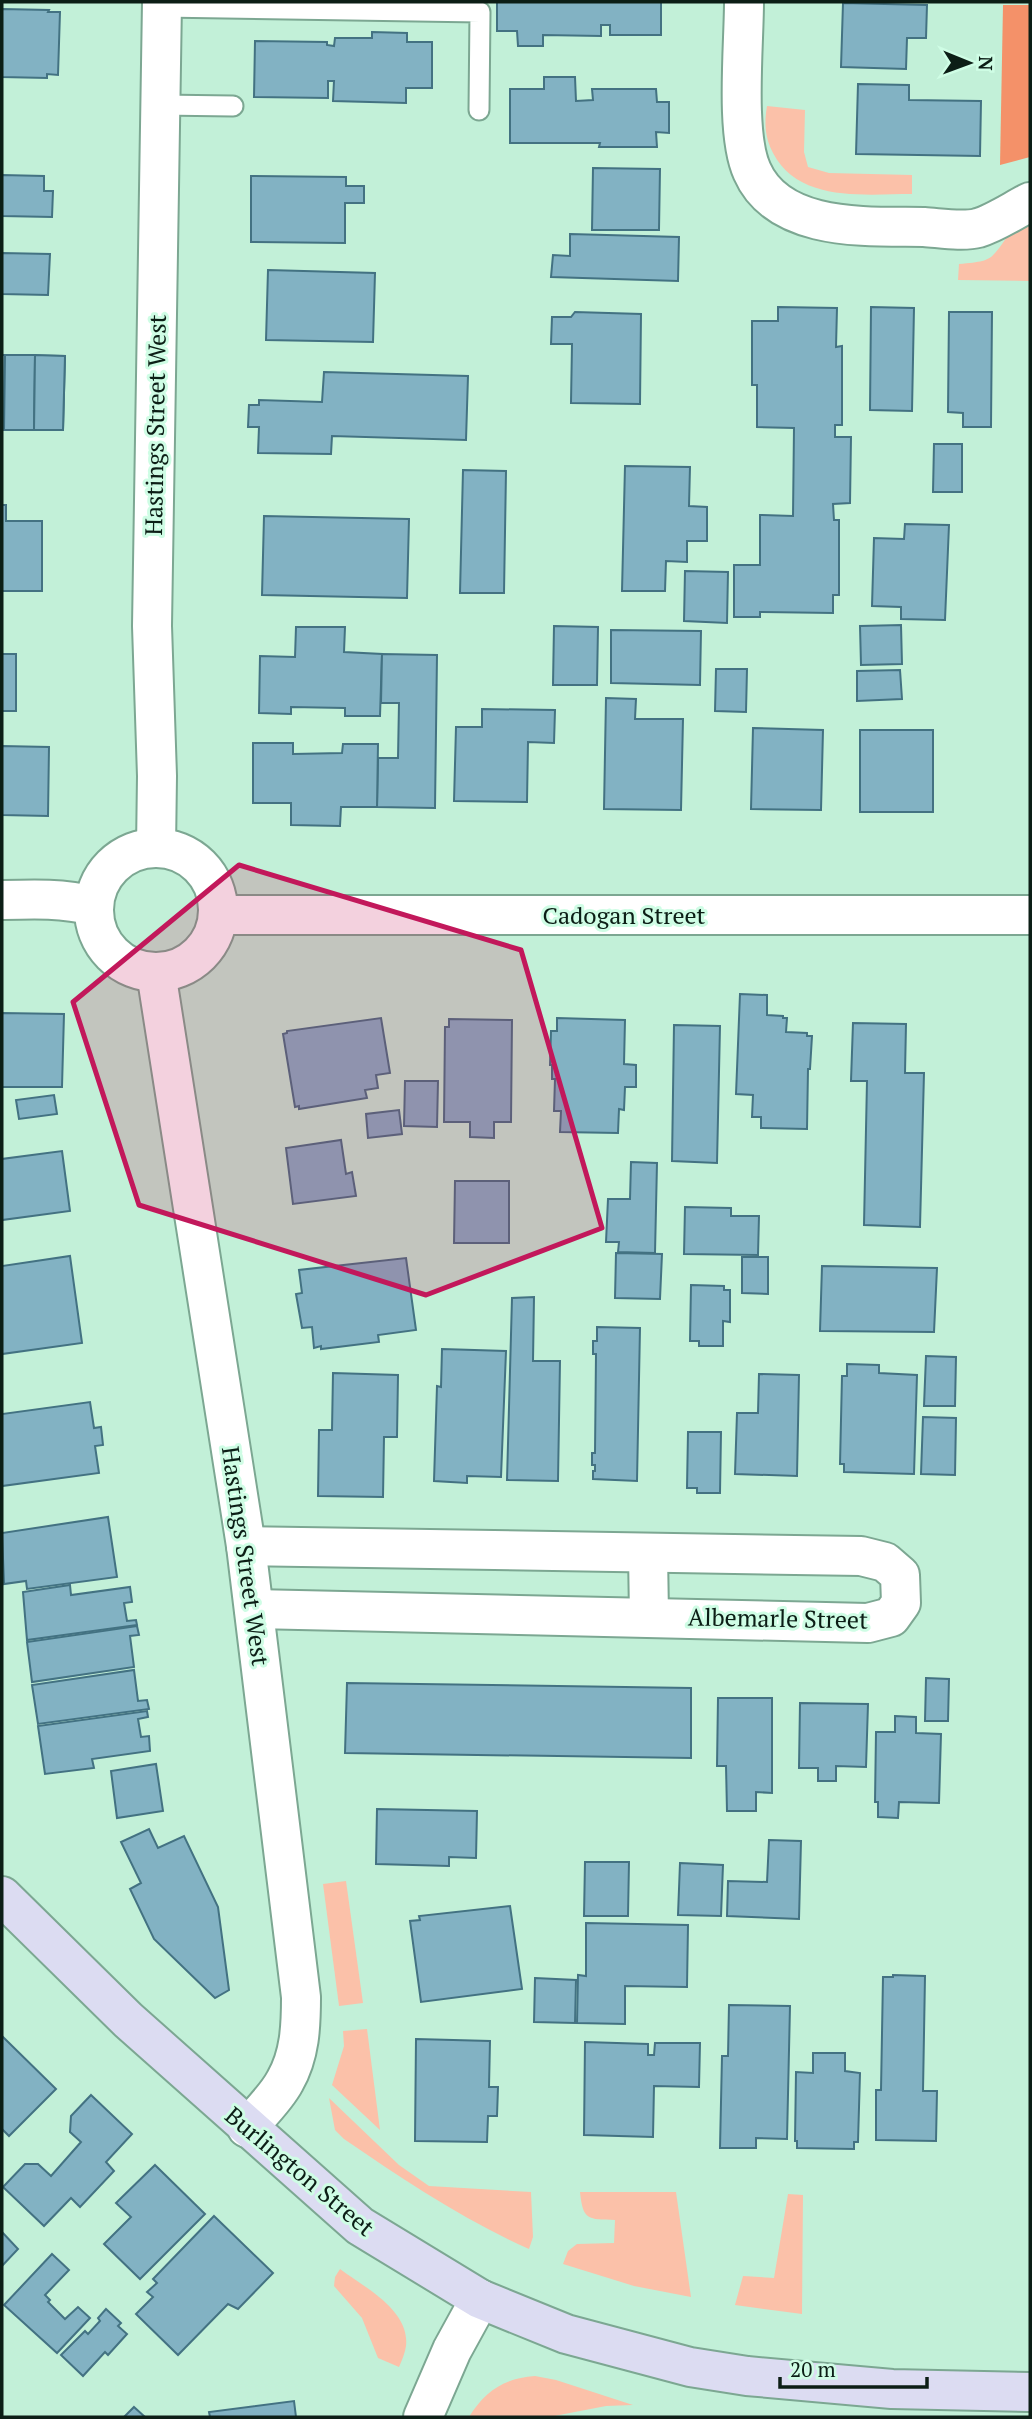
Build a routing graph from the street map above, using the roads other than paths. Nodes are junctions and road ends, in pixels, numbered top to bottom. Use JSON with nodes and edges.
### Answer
{"nodes":[{"id":1,"x":744,"y":2,"type":"edge"},
{"id":2,"x":162,"y":4,"type":"edge"},
{"id":3,"x":160,"y":105,"type":"junction"},
{"id":4,"x":233,"y":106,"type":"dead end"},
{"id":5,"x":478,"y":110,"type":"dead end"},
{"id":6,"x":1030,"y":202,"type":"edge"},
{"id":7,"x":156,"y":848,"type":"junction"},
{"id":8,"x":2,"y":900,"type":"edge"},
{"id":9,"x":94,"y":906,"type":"junction"},
{"id":10,"x":218,"y":915,"type":"junction"},
{"id":11,"x":1030,"y":915,"type":"edge"},
{"id":12,"x":156,"y":972,"type":"junction"},
{"id":13,"x":246,"y":1546,"type":"junction"},
{"id":14,"x":648,"y":1553,"type":"junction"},
{"id":15,"x":254,"y":1609,"type":"junction"},
{"id":16,"x":649,"y":1616,"type":"junction"},
{"id":17,"x":2,"y":1896,"type":"edge"},
{"id":18,"x":247,"y":2128,"type":"junction"},
{"id":19,"x":480,"y":2299,"type":"junction"},
{"id":20,"x":1030,"y":2392,"type":"edge"},
{"id":21,"x":423,"y":2417,"type":"edge"}],
"edges":[{"from":1,"to":6,"type":"street"},
{"from":2,"to":3,"type":"street","name":"Hastings Street West"},
{"from":2,"to":5,"type":"lane"},
{"from":3,"to":4,"type":"lane"},
{"from":3,"to":7,"type":"street","name":"Hastings Street West"},
{"from":7,"to":9,"type":"street"},
{"from":7,"to":10,"type":"street"},
{"from":8,"to":9,"type":"street"},
{"from":9,"to":12,"type":"street"},
{"from":10,"to":11,"type":"street","name":"Cadogan Street"},
{"from":10,"to":12,"type":"street"},
{"from":12,"to":13,"type":"street","name":"Hastings Street West"},
{"from":13,"to":14,"type":"street","name":"Albemarle Street"},
{"from":13,"to":15,"type":"street","name":"Hastings Street West"},
{"from":14,"to":16,"type":"street"},
{"from":14,"to":16,"type":"street","name":"Albemarle Street"},
{"from":15,"to":16,"type":"street","name":"Albemarle Street"},
{"from":15,"to":18,"type":"street","name":"Hastings Street West"},
{"from":17,"to":18,"type":"main road","name":"Burlington Street"},
{"from":18,"to":19,"type":"main road","name":"Burlington Street"},
{"from":19,"to":20,"type":"main road","name":"Burlington Street"},
{"from":19,"to":21,"type":"street"}]}
